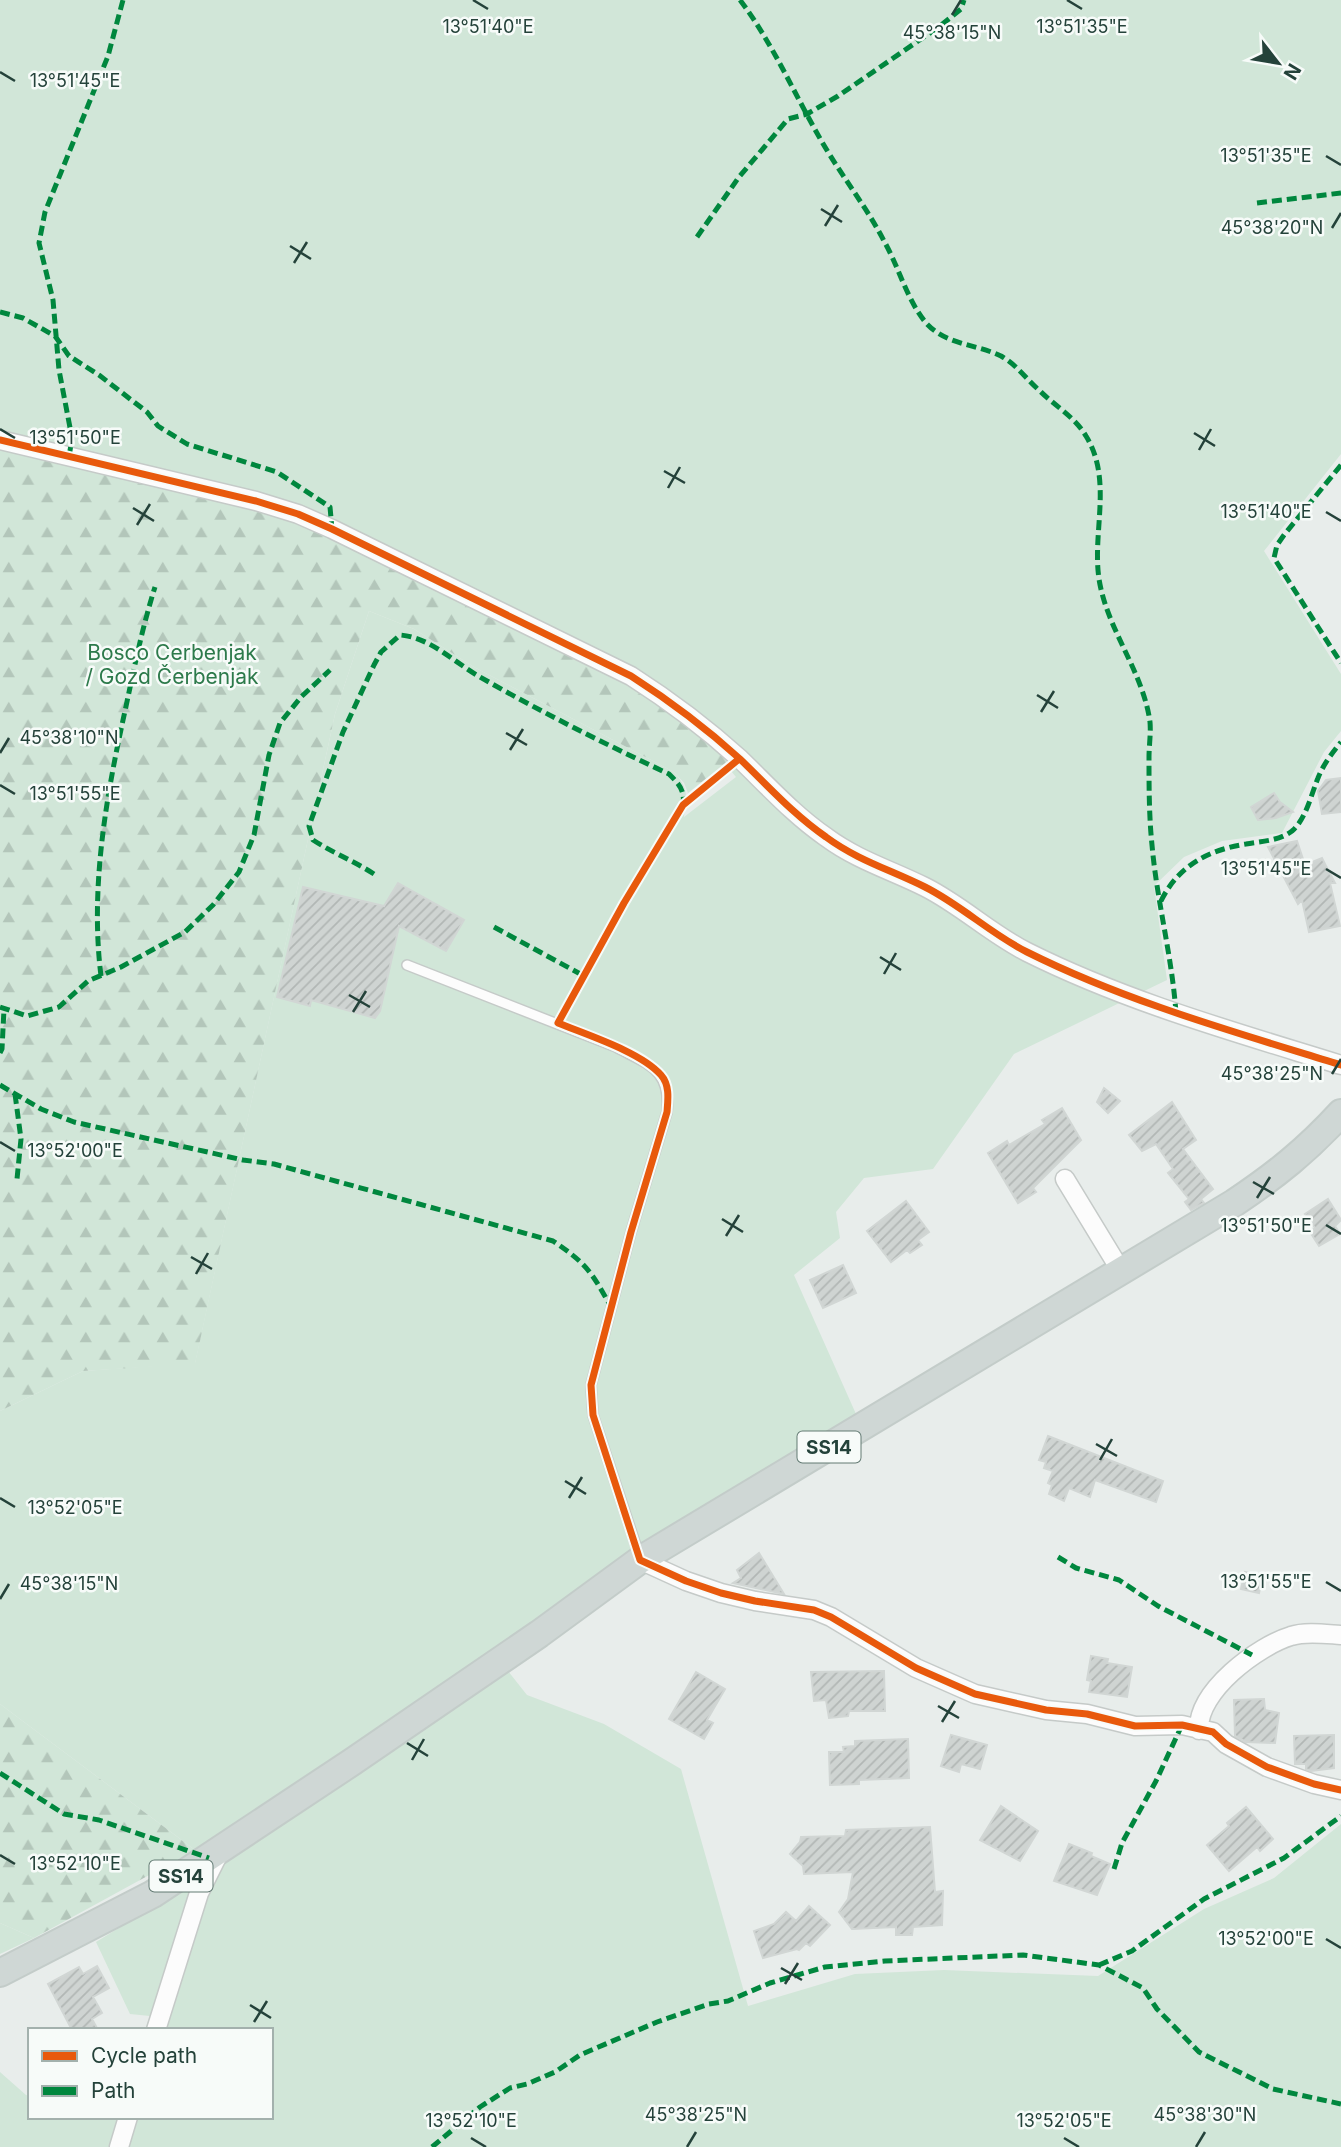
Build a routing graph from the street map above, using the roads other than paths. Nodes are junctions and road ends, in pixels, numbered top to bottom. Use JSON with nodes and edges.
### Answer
{"nodes":[{"id":1,"x":0,"y":440,"type":"edge"},
{"id":2,"x":407,"y":965,"type":"dead end"},
{"id":3,"x":1341,"y":1065,"type":"edge"},
{"id":4,"x":1341,"y":1113,"type":"edge"},
{"id":5,"x":1065,"y":1179,"type":"dead end"},
{"id":6,"x":1121,"y":1271,"type":"junction"},
{"id":7,"x":640,"y":1560,"type":"junction"},
{"id":8,"x":1341,"y":1635,"type":"edge"},
{"id":9,"x":1199,"y":1730,"type":"junction"},
{"id":10,"x":1341,"y":1790,"type":"edge"},
{"id":11,"x":220,"y":1851,"type":"junction"},
{"id":12,"x":0,"y":1973,"type":"edge"},
{"id":13,"x":157,"y":2028,"type":"edge"},
{"id":14,"x":127,"y":2119,"type":"edge"},
{"id":15,"x":119,"y":2147,"type":"edge"}],
"edges":[{"from":1,"to":3,"type":"street"},
{"from":2,"to":7,"type":"lane"},
{"from":4,"to":6,"type":"main road","number":"SS14"},
{"from":5,"to":6,"type":"street"},
{"from":6,"to":7,"type":"main road","number":"SS14"},
{"from":7,"to":9,"type":"street"},
{"from":7,"to":11,"type":"main road","number":"SS14"},
{"from":8,"to":9,"type":"street"},
{"from":9,"to":10,"type":"street"},
{"from":11,"to":12,"type":"main road","number":"SS14"},
{"from":11,"to":13,"type":"street"},
{"from":14,"to":15,"type":"street"}]}
